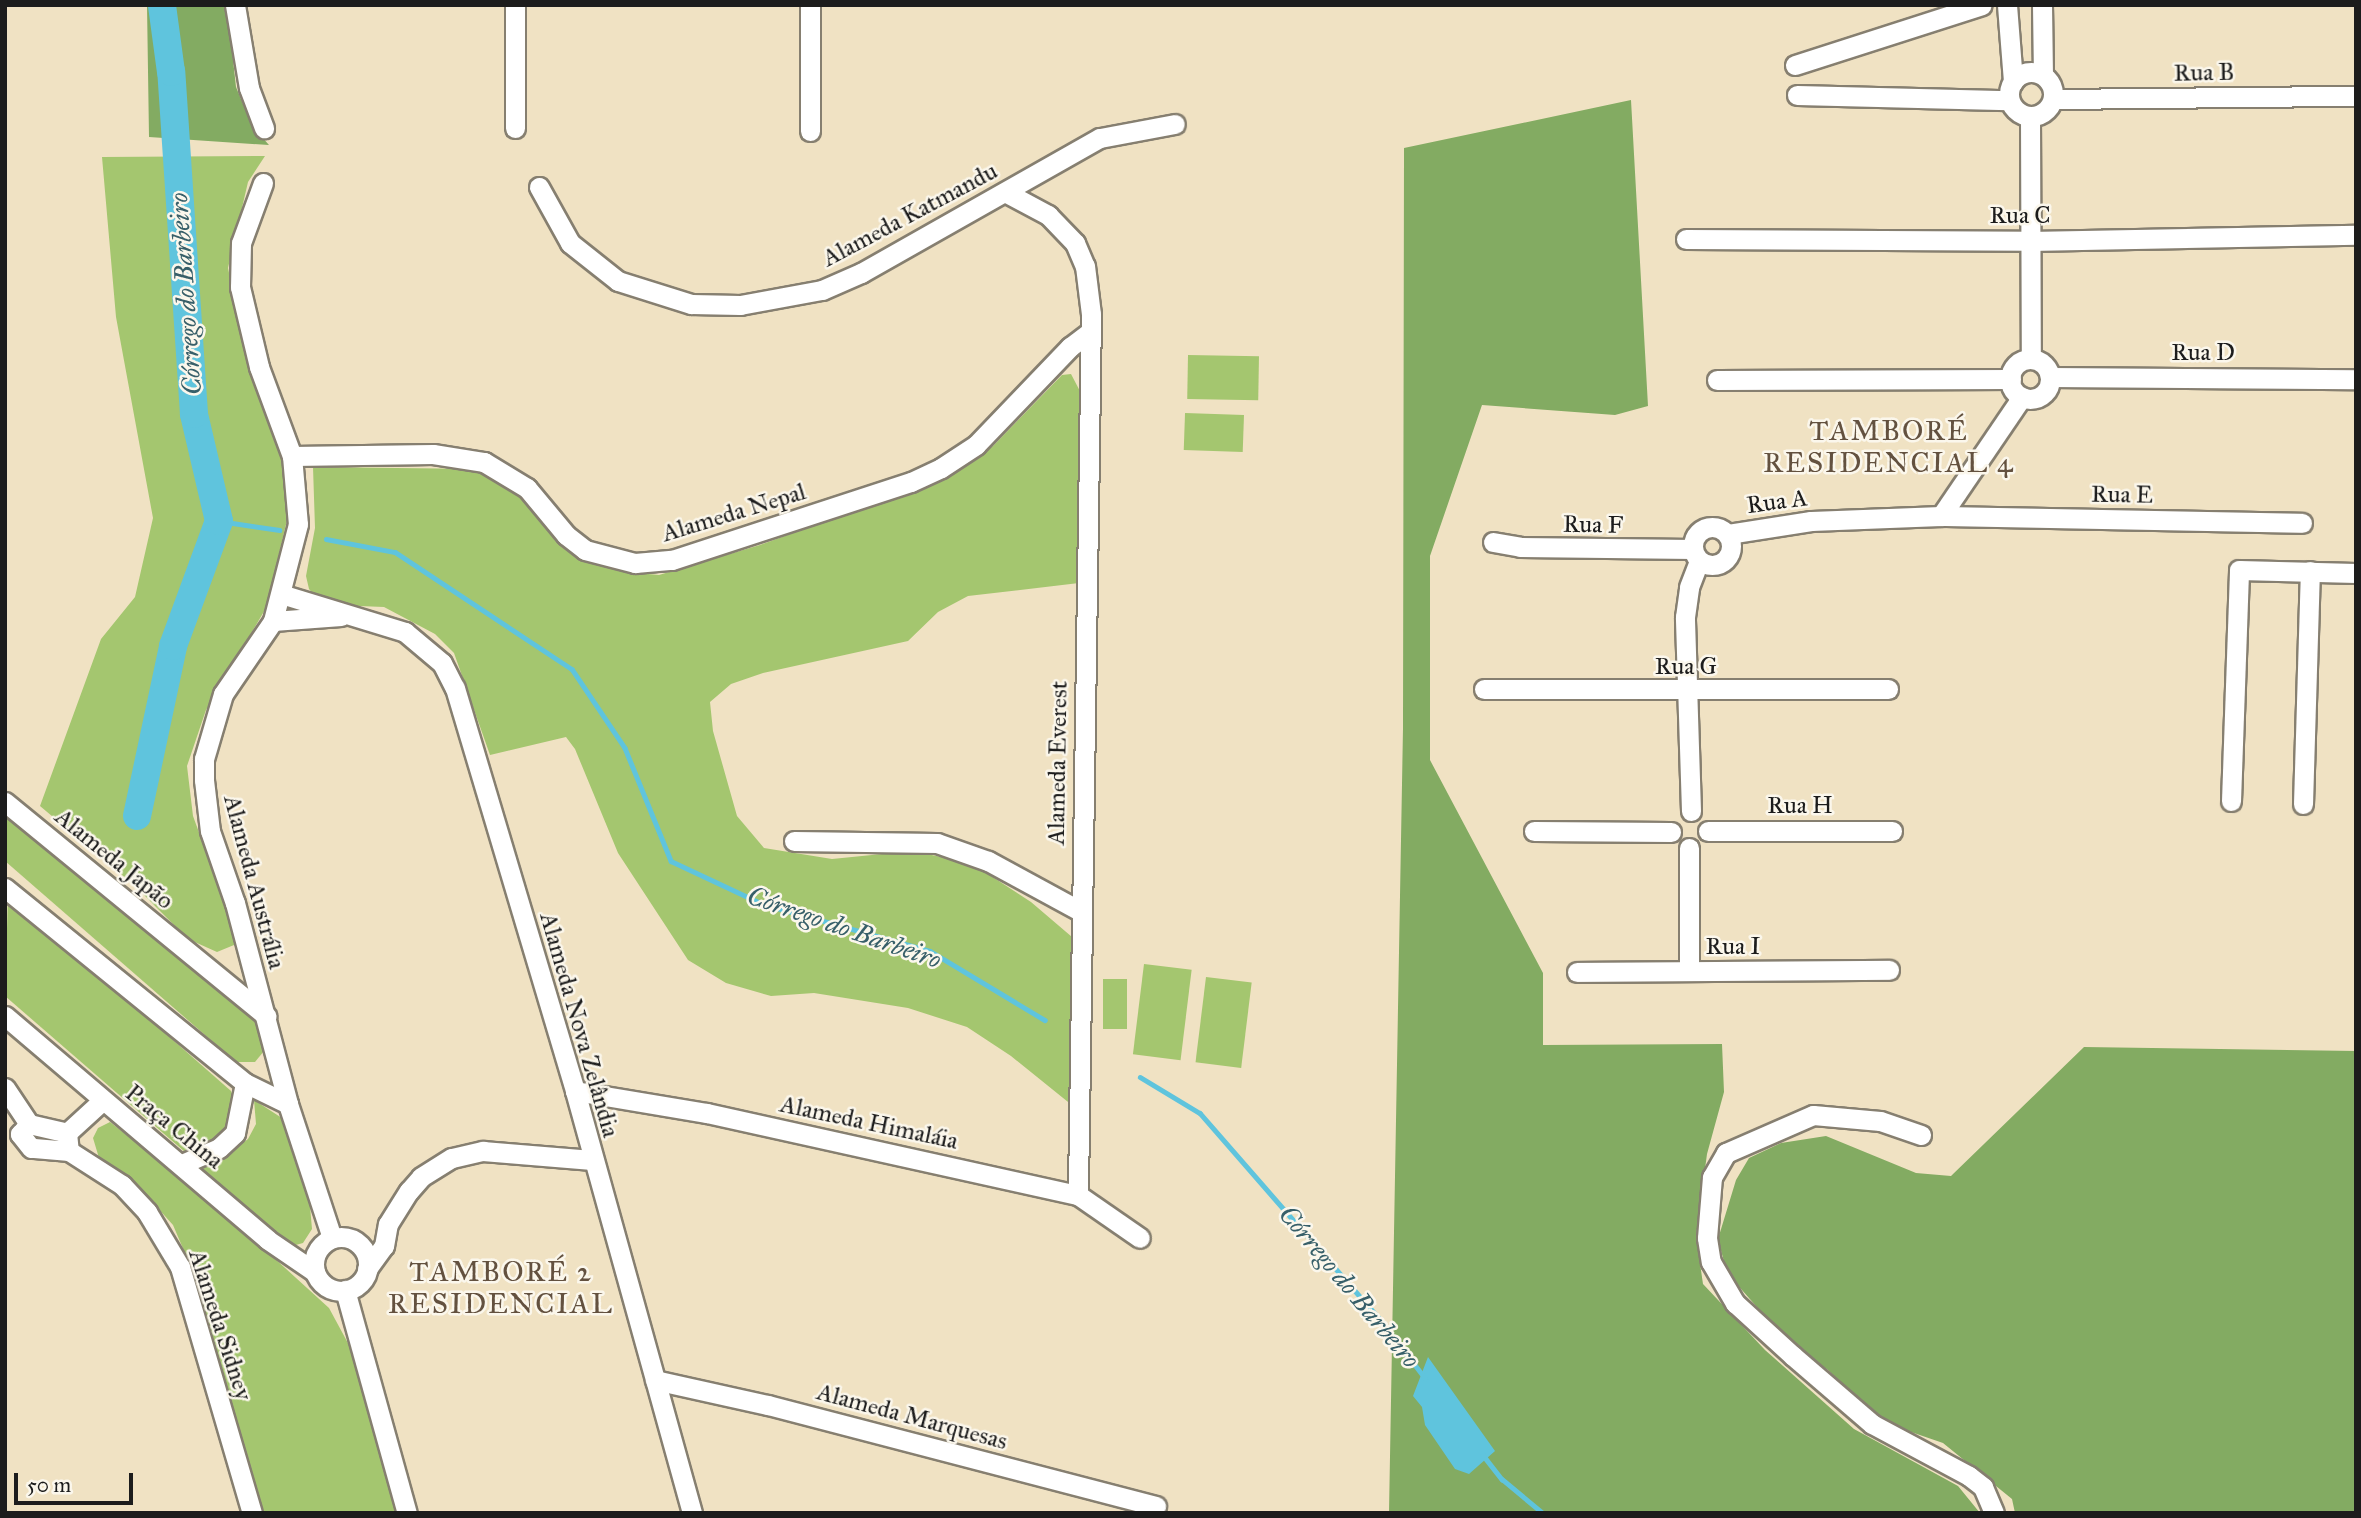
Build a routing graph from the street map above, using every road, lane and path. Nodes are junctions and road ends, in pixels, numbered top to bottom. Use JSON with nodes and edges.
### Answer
{"nodes":[{"id":1,"x":235,"y":5,"type":"edge"},
{"id":2,"x":515,"y":5,"type":"edge"},
{"id":3,"x":810,"y":5,"type":"edge"},
{"id":4,"x":1982,"y":5,"type":"edge"},
{"id":5,"x":2007,"y":5,"type":"edge"},
{"id":6,"x":2042,"y":5,"type":"edge"},
{"id":7,"x":1795,"y":65,"type":"dead end"},
{"id":8,"x":2043,"y":75,"type":"junction"},
{"id":9,"x":2011,"y":91,"type":"junction"},
{"id":10,"x":1797,"y":95,"type":"dead end"},
{"id":11,"x":2356,"y":96,"type":"edge"},
{"id":12,"x":2053,"y":99,"type":"junction"},
{"id":13,"x":2030,"y":117,"type":"junction"},
{"id":14,"x":1175,"y":124,"type":"dead end"},
{"id":15,"x":264,"y":128,"type":"dead end"},
{"id":16,"x":515,"y":128,"type":"dead end"},
{"id":17,"x":810,"y":131,"type":"dead end"},
{"id":18,"x":263,"y":183,"type":"dead end"},
{"id":19,"x":539,"y":187,"type":"dead end"},
{"id":20,"x":1005,"y":192,"type":"junction"},
{"id":21,"x":2356,"y":235,"type":"edge"},
{"id":22,"x":1686,"y":239,"type":"dead end"},
{"id":23,"x":2029,"y":241,"type":"junction"},
{"id":24,"x":1091,"y":331,"type":"junction"},
{"id":25,"x":2031,"y":359,"type":"junction"},
{"id":26,"x":1053,"y":365,"type":"junction"},
{"id":27,"x":1088,"y":370,"type":"junction"},
{"id":28,"x":2050,"y":377,"type":"junction"},
{"id":29,"x":2011,"y":379,"type":"junction"},
{"id":30,"x":2356,"y":379,"type":"edge"},
{"id":31,"x":1717,"y":380,"type":"dead end"},
{"id":32,"x":2022,"y":397,"type":"junction"},
{"id":33,"x":292,"y":456,"type":"junction"},
{"id":34,"x":1941,"y":516,"type":"junction"},
{"id":35,"x":2302,"y":523,"type":"dead end"},
{"id":36,"x":1728,"y":534,"type":"junction"},
{"id":37,"x":1493,"y":542,"type":"dead end"},
{"id":38,"x":1696,"y":555,"type":"junction"},
{"id":39,"x":2310,"y":571,"type":"junction"},
{"id":40,"x":2356,"y":573,"type":"edge"},
{"id":41,"x":281,"y":594,"type":"junction"},
{"id":42,"x":342,"y":615,"type":"junction"},
{"id":43,"x":274,"y":621,"type":"junction"},
{"id":44,"x":1484,"y":689,"type":"dead end"},
{"id":45,"x":1888,"y":689,"type":"dead end"},
{"id":46,"x":1686,"y":692,"type":"junction"},
{"id":47,"x":2231,"y":801,"type":"dead end"},
{"id":48,"x":5,"y":802,"type":"edge"},
{"id":49,"x":2303,"y":804,"type":"dead end"},
{"id":50,"x":1691,"y":811,"type":"junction"},
{"id":51,"x":1534,"y":831,"type":"dead end"},
{"id":52,"x":1708,"y":831,"type":"junction"},
{"id":53,"x":1892,"y":831,"type":"dead end"},
{"id":54,"x":1671,"y":832,"type":"junction"},
{"id":55,"x":794,"y":841,"type":"dead end"},
{"id":56,"x":1689,"y":848,"type":"junction"},
{"id":57,"x":5,"y":888,"type":"edge"},
{"id":58,"x":1080,"y":912,"type":"junction"},
{"id":59,"x":193,"y":954,"type":"junction"},
{"id":60,"x":1889,"y":970,"type":"dead end"},
{"id":61,"x":1689,"y":971,"type":"junction"},
{"id":62,"x":1577,"y":972,"type":"dead end"},
{"id":63,"x":256,"y":983,"type":"junction"},
{"id":64,"x":5,"y":1016,"type":"edge"},
{"id":65,"x":266,"y":1016,"type":"junction"},
{"id":66,"x":245,"y":1083,"type":"junction"},
{"id":67,"x":5,"y":1088,"type":"edge"},
{"id":68,"x":575,"y":1091,"type":"junction"},
{"id":69,"x":102,"y":1101,"type":"junction"},
{"id":70,"x":288,"y":1104,"type":"junction"},
{"id":71,"x":1921,"y":1135,"type":"dead end"},
{"id":72,"x":19,"y":1137,"type":"edge"},
{"id":73,"x":68,"y":1142,"type":"junction"},
{"id":74,"x":592,"y":1160,"type":"junction"},
{"id":75,"x":182,"y":1164,"type":"junction"},
{"id":76,"x":1079,"y":1195,"type":"junction"},
{"id":77,"x":388,"y":1224,"type":"junction"},
{"id":78,"x":332,"y":1238,"type":"junction"},
{"id":79,"x":1140,"y":1238,"type":"dead end"},
{"id":80,"x":354,"y":1241,"type":"junction"},
{"id":81,"x":367,"y":1269,"type":"junction"},
{"id":82,"x":315,"y":1272,"type":"junction"},
{"id":83,"x":345,"y":1290,"type":"junction"},
{"id":84,"x":655,"y":1380,"type":"junction"},
{"id":85,"x":1156,"y":1506,"type":"dead end"},
{"id":86,"x":252,"y":1513,"type":"edge"},
{"id":87,"x":407,"y":1513,"type":"edge"},
{"id":88,"x":692,"y":1513,"type":"edge"},
{"id":89,"x":1994,"y":1513,"type":"edge"}],
"edges":[{"from":1,"to":15,"type":"street"},
{"from":2,"to":16,"type":"street"},
{"from":3,"to":17,"type":"street"},
{"from":4,"to":7,"type":"street"},
{"from":5,"to":9,"type":"street"},
{"from":6,"to":8,"type":"street"},
{"from":8,"to":9,"type":"street"},
{"from":8,"to":12,"type":"street"},
{"from":9,"to":10,"type":"street"},
{"from":9,"to":13,"type":"street"},
{"from":11,"to":12,"type":"street","name":"Rua B"},
{"from":12,"to":13,"type":"street"},
{"from":13,"to":23,"type":"street"},
{"from":14,"to":20,"type":"street","name":"Alameda Katmandu"},
{"from":18,"to":33,"type":"street","name":"Alameda Austrália"},
{"from":19,"to":20,"type":"street","name":"Alameda Katmandu"},
{"from":20,"to":24,"type":"street","name":"Alameda Everest"},
{"from":21,"to":23,"type":"street","name":"Rua C"},
{"from":22,"to":23,"type":"street","name":"Rua C"},
{"from":23,"to":25,"type":"street"},
{"from":24,"to":26,"type":"street","name":"Alameda Nepal"},
{"from":24,"to":27,"type":"street","name":"Alameda Everest"},
{"from":25,"to":28,"type":"street"},
{"from":25,"to":29,"type":"street"},
{"from":26,"to":27,"type":"street"},
{"from":26,"to":33,"type":"street","name":"Alameda Nepal"},
{"from":27,"to":58,"type":"street","name":"Alameda Everest"},
{"from":28,"to":30,"type":"street","name":"Rua D"},
{"from":28,"to":32,"type":"street"},
{"from":29,"to":31,"type":"street"},
{"from":29,"to":32,"type":"street"},
{"from":32,"to":34,"type":"street"},
{"from":33,"to":41,"type":"street","name":"Alameda Austrália"},
{"from":34,"to":35,"type":"street","name":"Rua E"},
{"from":34,"to":36,"type":"street","name":"Rua A"},
{"from":36,"to":38,"type":"street"},
{"from":36,"to":38,"type":"street"},
{"from":37,"to":38,"type":"street","name":"Rua F"},
{"from":38,"to":46,"type":"street"},
{"from":39,"to":40,"type":"street"},
{"from":39,"to":47,"type":"street"},
{"from":39,"to":49,"type":"street"},
{"from":41,"to":42,"type":"street","name":"Alameda Nova Zelândia"},
{"from":41,"to":43,"type":"street","name":"Alameda Austrália"},
{"from":42,"to":43,"type":"street","name":"Alameda Nova Zelândia"},
{"from":42,"to":68,"type":"street","name":"Alameda Nova Zelândia"},
{"from":43,"to":63,"type":"street","name":"Alameda Austrália"},
{"from":44,"to":46,"type":"street","name":"Rua G"},
{"from":45,"to":46,"type":"street","name":"Rua G"},
{"from":46,"to":50,"type":"street"},
{"from":48,"to":59,"type":"street","name":"Alameda Japão"},
{"from":50,"to":52,"type":"street"},
{"from":50,"to":54,"type":"street"},
{"from":51,"to":54,"type":"street"},
{"from":52,"to":53,"type":"street","name":"Rua H"},
{"from":52,"to":56,"type":"street"},
{"from":54,"to":56,"type":"street"},
{"from":55,"to":58,"type":"street"},
{"from":56,"to":61,"type":"street"},
{"from":57,"to":66,"type":"street"},
{"from":58,"to":76,"type":"street","name":"Alameda Everest"},
{"from":59,"to":63,"type":"street","name":"Alameda Japão"},
{"from":59,"to":65,"type":"street","name":"Alameda Japão"},
{"from":60,"to":61,"type":"street","name":"Rua I"},
{"from":61,"to":62,"type":"street","name":"Rua I"},
{"from":63,"to":65,"type":"street","name":"Alameda Austrália"},
{"from":64,"to":69,"type":"street","name":"Praça China"},
{"from":65,"to":70,"type":"street","name":"Alameda Austrália"},
{"from":66,"to":70,"type":"street"},
{"from":66,"to":75,"type":"street"},
{"from":67,"to":72,"type":"street"},
{"from":68,"to":74,"type":"street","name":"Alameda Nova Zelândia"},
{"from":68,"to":76,"type":"street","name":"Alameda Himaláia"},
{"from":69,"to":73,"type":"street"},
{"from":69,"to":75,"type":"street","name":"Praça China"},
{"from":70,"to":78,"type":"street","name":"Alameda Austrália"},
{"from":71,"to":89,"type":"street"},
{"from":72,"to":73,"type":"street"},
{"from":73,"to":86,"type":"street","name":"Alameda Sidney"},
{"from":74,"to":77,"type":"street"},
{"from":74,"to":84,"type":"street","name":"Alameda Nova Zelândia"},
{"from":75,"to":82,"type":"street","name":"Praça China"},
{"from":76,"to":79,"type":"street","name":"Alameda Himaláia"},
{"from":77,"to":80,"type":"street"},
{"from":77,"to":81,"type":"street"},
{"from":78,"to":80,"type":"street"},
{"from":78,"to":82,"type":"street"},
{"from":80,"to":81,"type":"street"},
{"from":81,"to":83,"type":"street"},
{"from":82,"to":83,"type":"street"},
{"from":83,"to":87,"type":"street"},
{"from":84,"to":85,"type":"street","name":"Alameda Marquesas"},
{"from":84,"to":88,"type":"street","name":"Alameda Nova Zelândia"}]}
